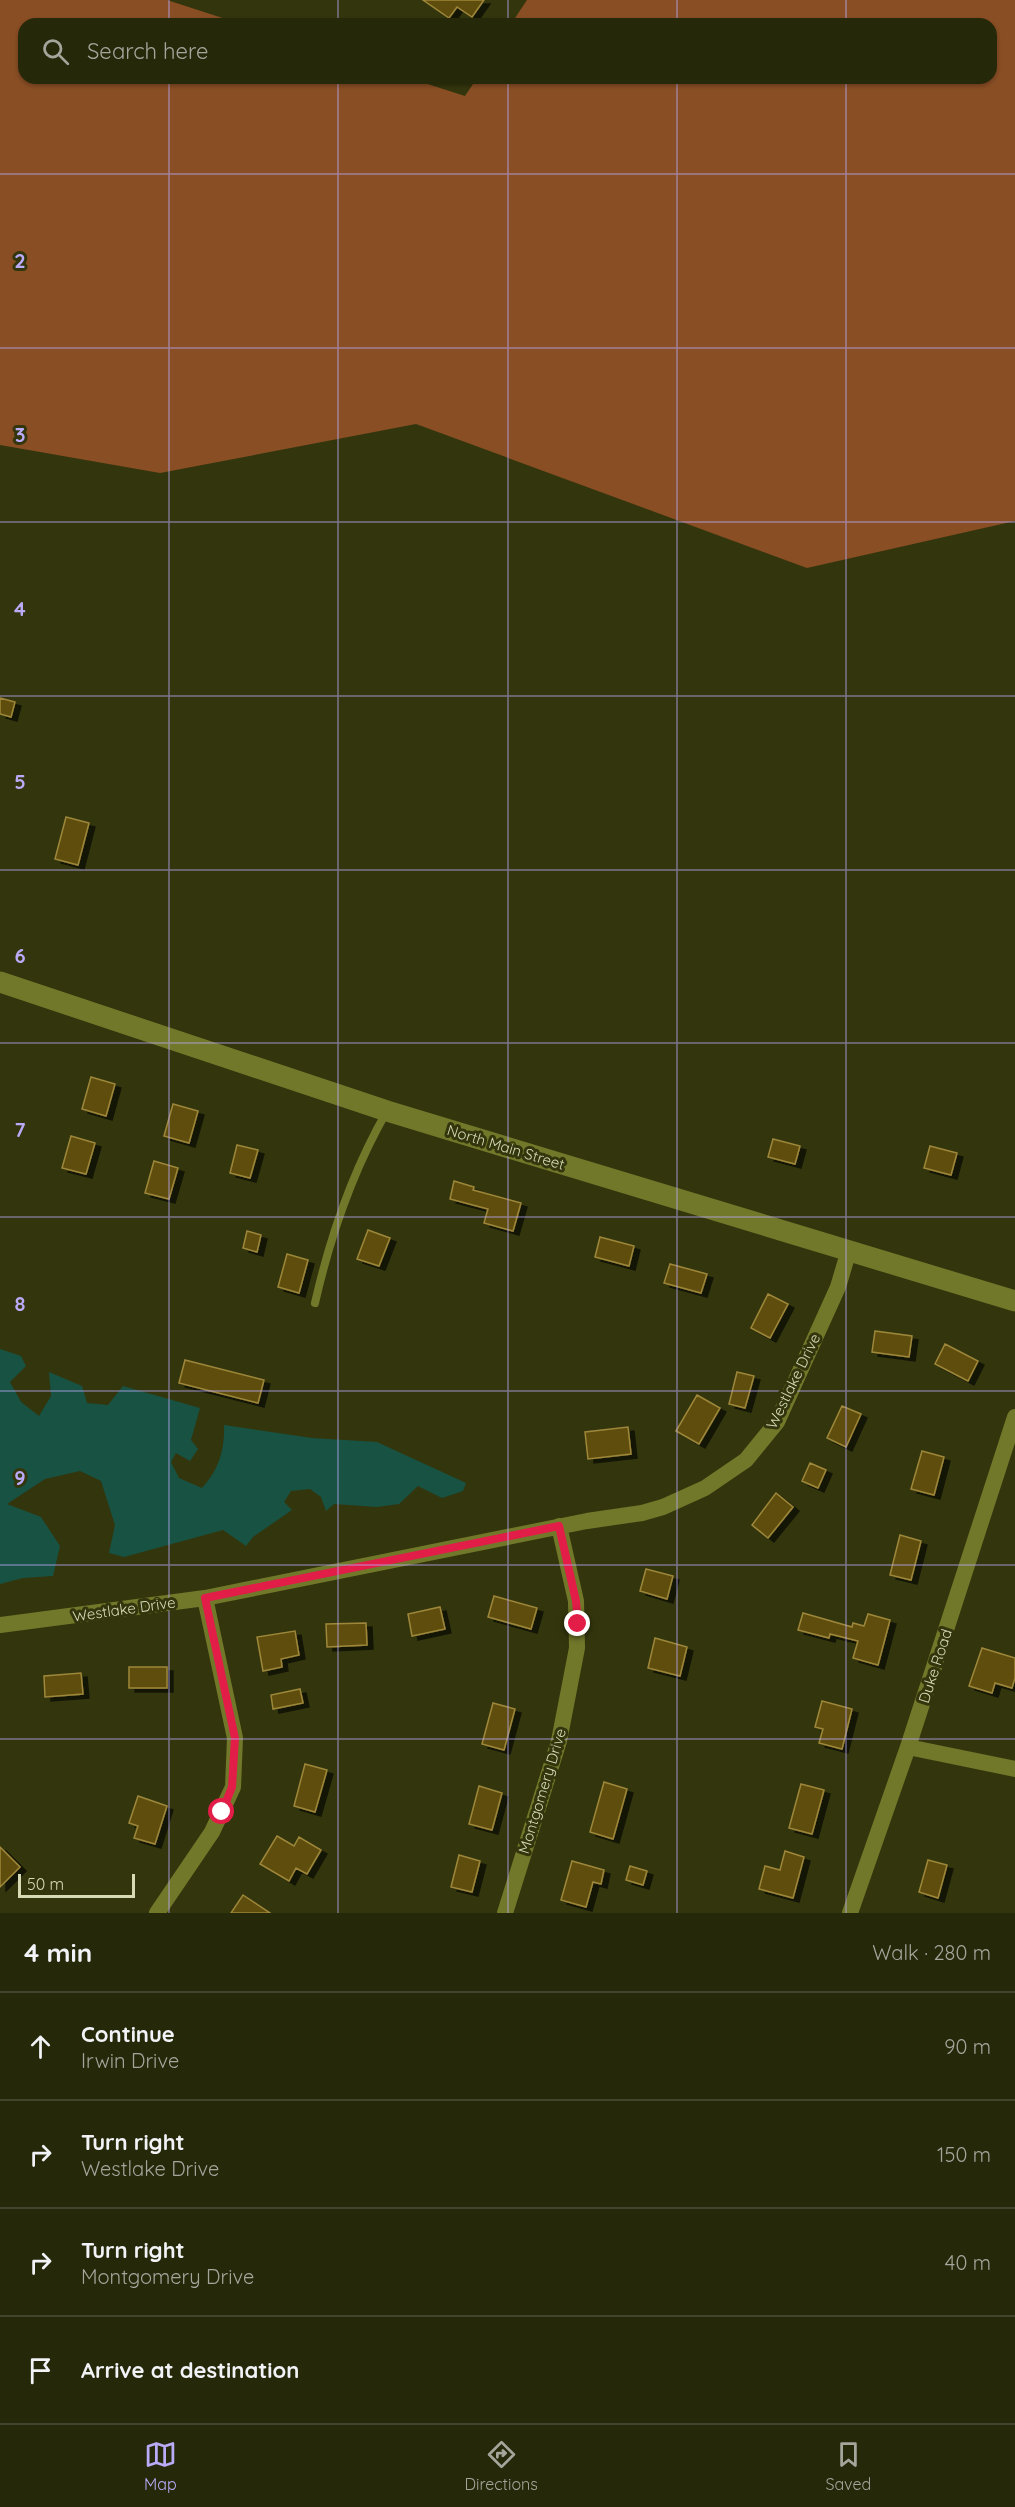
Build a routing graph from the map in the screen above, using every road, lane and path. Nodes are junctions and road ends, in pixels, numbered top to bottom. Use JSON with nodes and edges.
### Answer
{"nodes":[{"id":1,"x":0,"y":982,"type":"edge"},
{"id":2,"x":387,"y":1111,"type":"junction"},
{"id":3,"x":849,"y":1250,"type":"junction"},
{"id":4,"x":1015,"y":1301,"type":"edge"},
{"id":5,"x":315,"y":1303,"type":"dead end"},
{"id":6,"x":1015,"y":1417,"type":"edge"},
{"id":7,"x":559,"y":1526,"type":"junction"},
{"id":8,"x":205,"y":1598,"type":"junction"},
{"id":9,"x":0,"y":1625,"type":"edge"},
{"id":10,"x":908,"y":1748,"type":"junction"},
{"id":11,"x":1015,"y":1769,"type":"edge"},
{"id":12,"x":157,"y":1913,"type":"edge"},
{"id":13,"x":505,"y":1913,"type":"edge"},
{"id":14,"x":850,"y":1913,"type":"edge"}],
"edges":[{"from":1,"to":2,"type":"street","name":"North Main Street"},
{"from":2,"to":3,"type":"street","name":"North Main Street"},
{"from":2,"to":5,"type":"lane"},
{"from":3,"to":4,"type":"street","name":"North Main Street"},
{"from":3,"to":7,"type":"street","name":"Westlake Drive"},
{"from":6,"to":10,"type":"street","name":"Duke Road"},
{"from":7,"to":8,"type":"street","name":"Westlake Drive"},
{"from":7,"to":13,"type":"street","name":"Montgomery Drive"},
{"from":8,"to":9,"type":"street","name":"Westlake Drive"},
{"from":8,"to":12,"type":"street"},
{"from":10,"to":11,"type":"street"},
{"from":10,"to":14,"type":"street","name":"Duke Road"}]}
